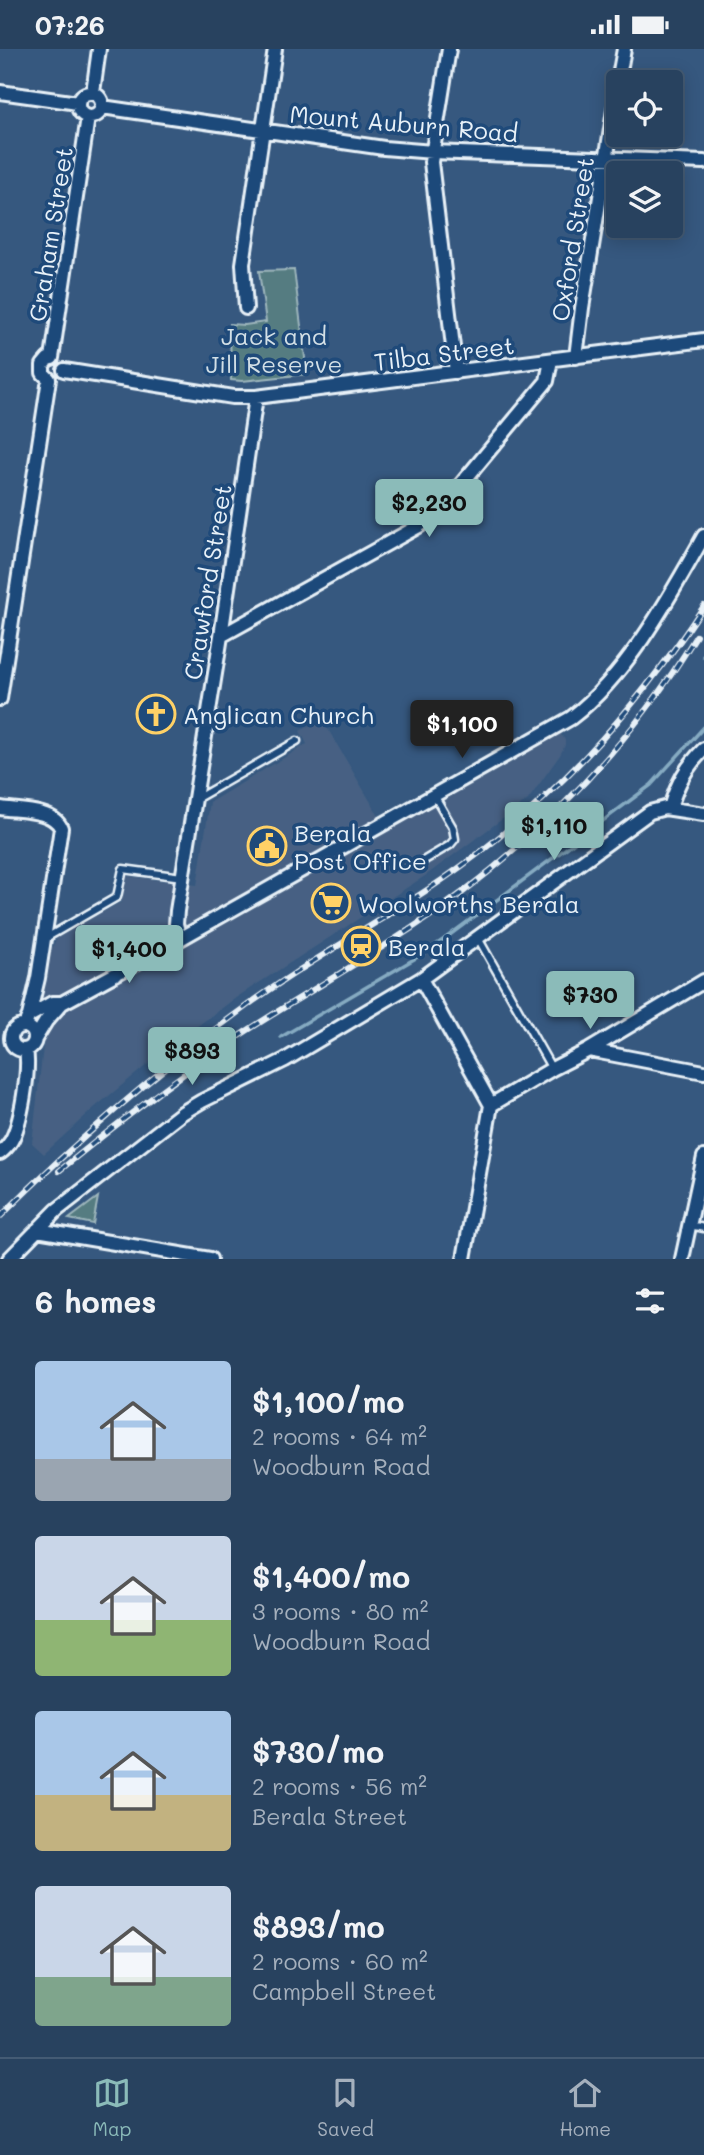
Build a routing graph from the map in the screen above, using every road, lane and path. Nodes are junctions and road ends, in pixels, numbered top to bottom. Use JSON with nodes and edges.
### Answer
{"nodes":[{"id":1,"x":99,"y":49,"type":"edge"},
{"id":2,"x":275,"y":49,"type":"edge"},
{"id":3,"x":449,"y":49,"type":"edge"},
{"id":4,"x":624,"y":49,"type":"edge"},
{"id":5,"x":620,"y":70,"type":"edge"},
{"id":6,"x":0,"y":92,"type":"edge"},
{"id":7,"x":93,"y":92,"type":"junction"},
{"id":8,"x":78,"y":103,"type":"junction"},
{"id":9,"x":102,"y":107,"type":"junction"},
{"id":10,"x":88,"y":117,"type":"junction"},
{"id":11,"x":262,"y":131,"type":"junction"},
{"id":12,"x":608,"y":147,"type":"edge"},
{"id":13,"x":433,"y":152,"type":"junction"},
{"id":14,"x":606,"y":159,"type":"junction"},
{"id":15,"x":704,"y":162,"type":"edge"},
{"id":16,"x":246,"y":308,"type":"dead end"},
{"id":17,"x":704,"y":341,"type":"edge"},
{"id":18,"x":576,"y":357,"type":"junction"},
{"id":19,"x":52,"y":358,"type":"junction"},
{"id":20,"x":551,"y":360,"type":"junction"},
{"id":21,"x":64,"y":370,"type":"junction"},
{"id":22,"x":456,"y":372,"type":"junction"},
{"id":23,"x":48,"y":379,"type":"junction"},
{"id":24,"x":256,"y":397,"type":"junction"},
{"id":25,"x":704,"y":536,"type":"edge"},
{"id":26,"x":221,"y":636,"type":"junction"},
{"id":27,"x":0,"y":699,"type":"edge"},
{"id":28,"x":297,"y":741,"type":"dead end"},
{"id":29,"x":704,"y":749,"type":"edge"},
{"id":30,"x":434,"y":795,"type":"junction"},
{"id":31,"x":194,"y":799,"type":"junction"},
{"id":32,"x":0,"y":808,"type":"edge"},
{"id":33,"x":670,"y":808,"type":"junction"},
{"id":34,"x":704,"y":814,"type":"edge"},
{"id":35,"x":418,"y":864,"type":"dead end"},
{"id":36,"x":182,"y":877,"type":"junction"},
{"id":37,"x":478,"y":938,"type":"junction"},
{"id":38,"x":45,"y":939,"type":"junction"},
{"id":39,"x":180,"y":939,"type":"junction"},
{"id":40,"x":38,"y":978,"type":"junction"},
{"id":41,"x":421,"y":979,"type":"junction"},
{"id":42,"x":704,"y":981,"type":"edge"},
{"id":43,"x":57,"y":1003,"type":"junction"},
{"id":44,"x":27,"y":1021,"type":"junction"},
{"id":45,"x":6,"y":1038,"type":"edge"},
{"id":46,"x":35,"y":1039,"type":"junction"},
{"id":47,"x":26,"y":1050,"type":"junction"},
{"id":48,"x":589,"y":1051,"type":"junction"},
{"id":49,"x":552,"y":1069,"type":"junction"},
{"id":50,"x":704,"y":1072,"type":"edge"},
{"id":51,"x":491,"y":1105,"type":"junction"},
{"id":52,"x":0,"y":1153,"type":"edge"},
{"id":53,"x":704,"y":1157,"type":"edge"},
{"id":54,"x":688,"y":1225,"type":"junction"},
{"id":55,"x":704,"y":1228,"type":"edge"},
{"id":56,"x":37,"y":1230,"type":"junction"},
{"id":57,"x":186,"y":1257,"type":"edge"},
{"id":58,"x":10,"y":1259,"type":"edge"},
{"id":59,"x":210,"y":1259,"type":"edge"},
{"id":60,"x":464,"y":1259,"type":"edge"},
{"id":61,"x":682,"y":1259,"type":"edge"}],
"edges":[{"from":1,"to":7,"type":"street"},
{"from":2,"to":11,"type":"street"},
{"from":3,"to":13,"type":"street"},
{"from":4,"to":5,"type":"street","name":"Oxford Street"},
{"from":6,"to":8,"type":"street"},
{"from":7,"to":8,"type":"street"},
{"from":7,"to":9,"type":"street"},
{"from":8,"to":10,"type":"street"},
{"from":9,"to":10,"type":"street"},
{"from":9,"to":11,"type":"street","name":"Mount Auburn Road"},
{"from":10,"to":19,"type":"street","name":"Graham Street"},
{"from":11,"to":13,"type":"street","name":"Mount Auburn Road"},
{"from":11,"to":16,"type":"street"},
{"from":12,"to":14,"type":"street","name":"Oxford Street"},
{"from":13,"to":14,"type":"street","name":"Mount Auburn Road"},
{"from":13,"to":22,"type":"street"},
{"from":14,"to":15,"type":"street","name":"Mount Auburn Road"},
{"from":14,"to":18,"type":"street","name":"Oxford Street"},
{"from":17,"to":18,"type":"street","name":"Tilba Street"},
{"from":18,"to":20,"type":"street","name":"Tilba Street"},
{"from":19,"to":21,"type":"street"},
{"from":19,"to":23,"type":"street"},
{"from":20,"to":22,"type":"street","name":"Tilba Street"},
{"from":20,"to":26,"type":"street"},
{"from":21,"to":23,"type":"street"},
{"from":21,"to":24,"type":"street","name":"Tilba Street"},
{"from":22,"to":24,"type":"street","name":"Tilba Street"},
{"from":23,"to":27,"type":"street"},
{"from":24,"to":26,"type":"street","name":"Crawford Street"},
{"from":25,"to":30,"type":"street"},
{"from":26,"to":31,"type":"street","name":"Crawford Street"},
{"from":28,"to":31,"type":"lane"},
{"from":29,"to":33,"type":"street"},
{"from":30,"to":35,"type":"lane"},
{"from":30,"to":39,"type":"street"},
{"from":31,"to":36,"type":"street","name":"Crawford Street"},
{"from":32,"to":38,"type":"street"},
{"from":33,"to":34,"type":"street"},
{"from":33,"to":37,"type":"street"},
{"from":36,"to":38,"type":"lane"},
{"from":36,"to":39,"type":"street","name":"Crawford Street"},
{"from":37,"to":41,"type":"street"},
{"from":37,"to":49,"type":"lane"},
{"from":38,"to":40,"type":"street"},
{"from":39,"to":43,"type":"street"},
{"from":40,"to":43,"type":"street"},
{"from":40,"to":44,"type":"street"},
{"from":41,"to":51,"type":"street"},
{"from":41,"to":56,"type":"street"},
{"from":42,"to":48,"type":"street"},
{"from":43,"to":44,"type":"street"},
{"from":43,"to":46,"type":"street"},
{"from":44,"to":45,"type":"street"},
{"from":44,"to":46,"type":"street"},
{"from":45,"to":47,"type":"street"},
{"from":46,"to":47,"type":"street"},
{"from":47,"to":52,"type":"street"},
{"from":48,"to":49,"type":"street"},
{"from":48,"to":50,"type":"street"},
{"from":49,"to":51,"type":"street"},
{"from":51,"to":60,"type":"street"},
{"from":53,"to":54,"type":"street"},
{"from":54,"to":55,"type":"lane"},
{"from":54,"to":61,"type":"street"},
{"from":56,"to":57,"type":"street"},
{"from":56,"to":58,"type":"street"},
{"from":57,"to":59,"type":"street"}]}
